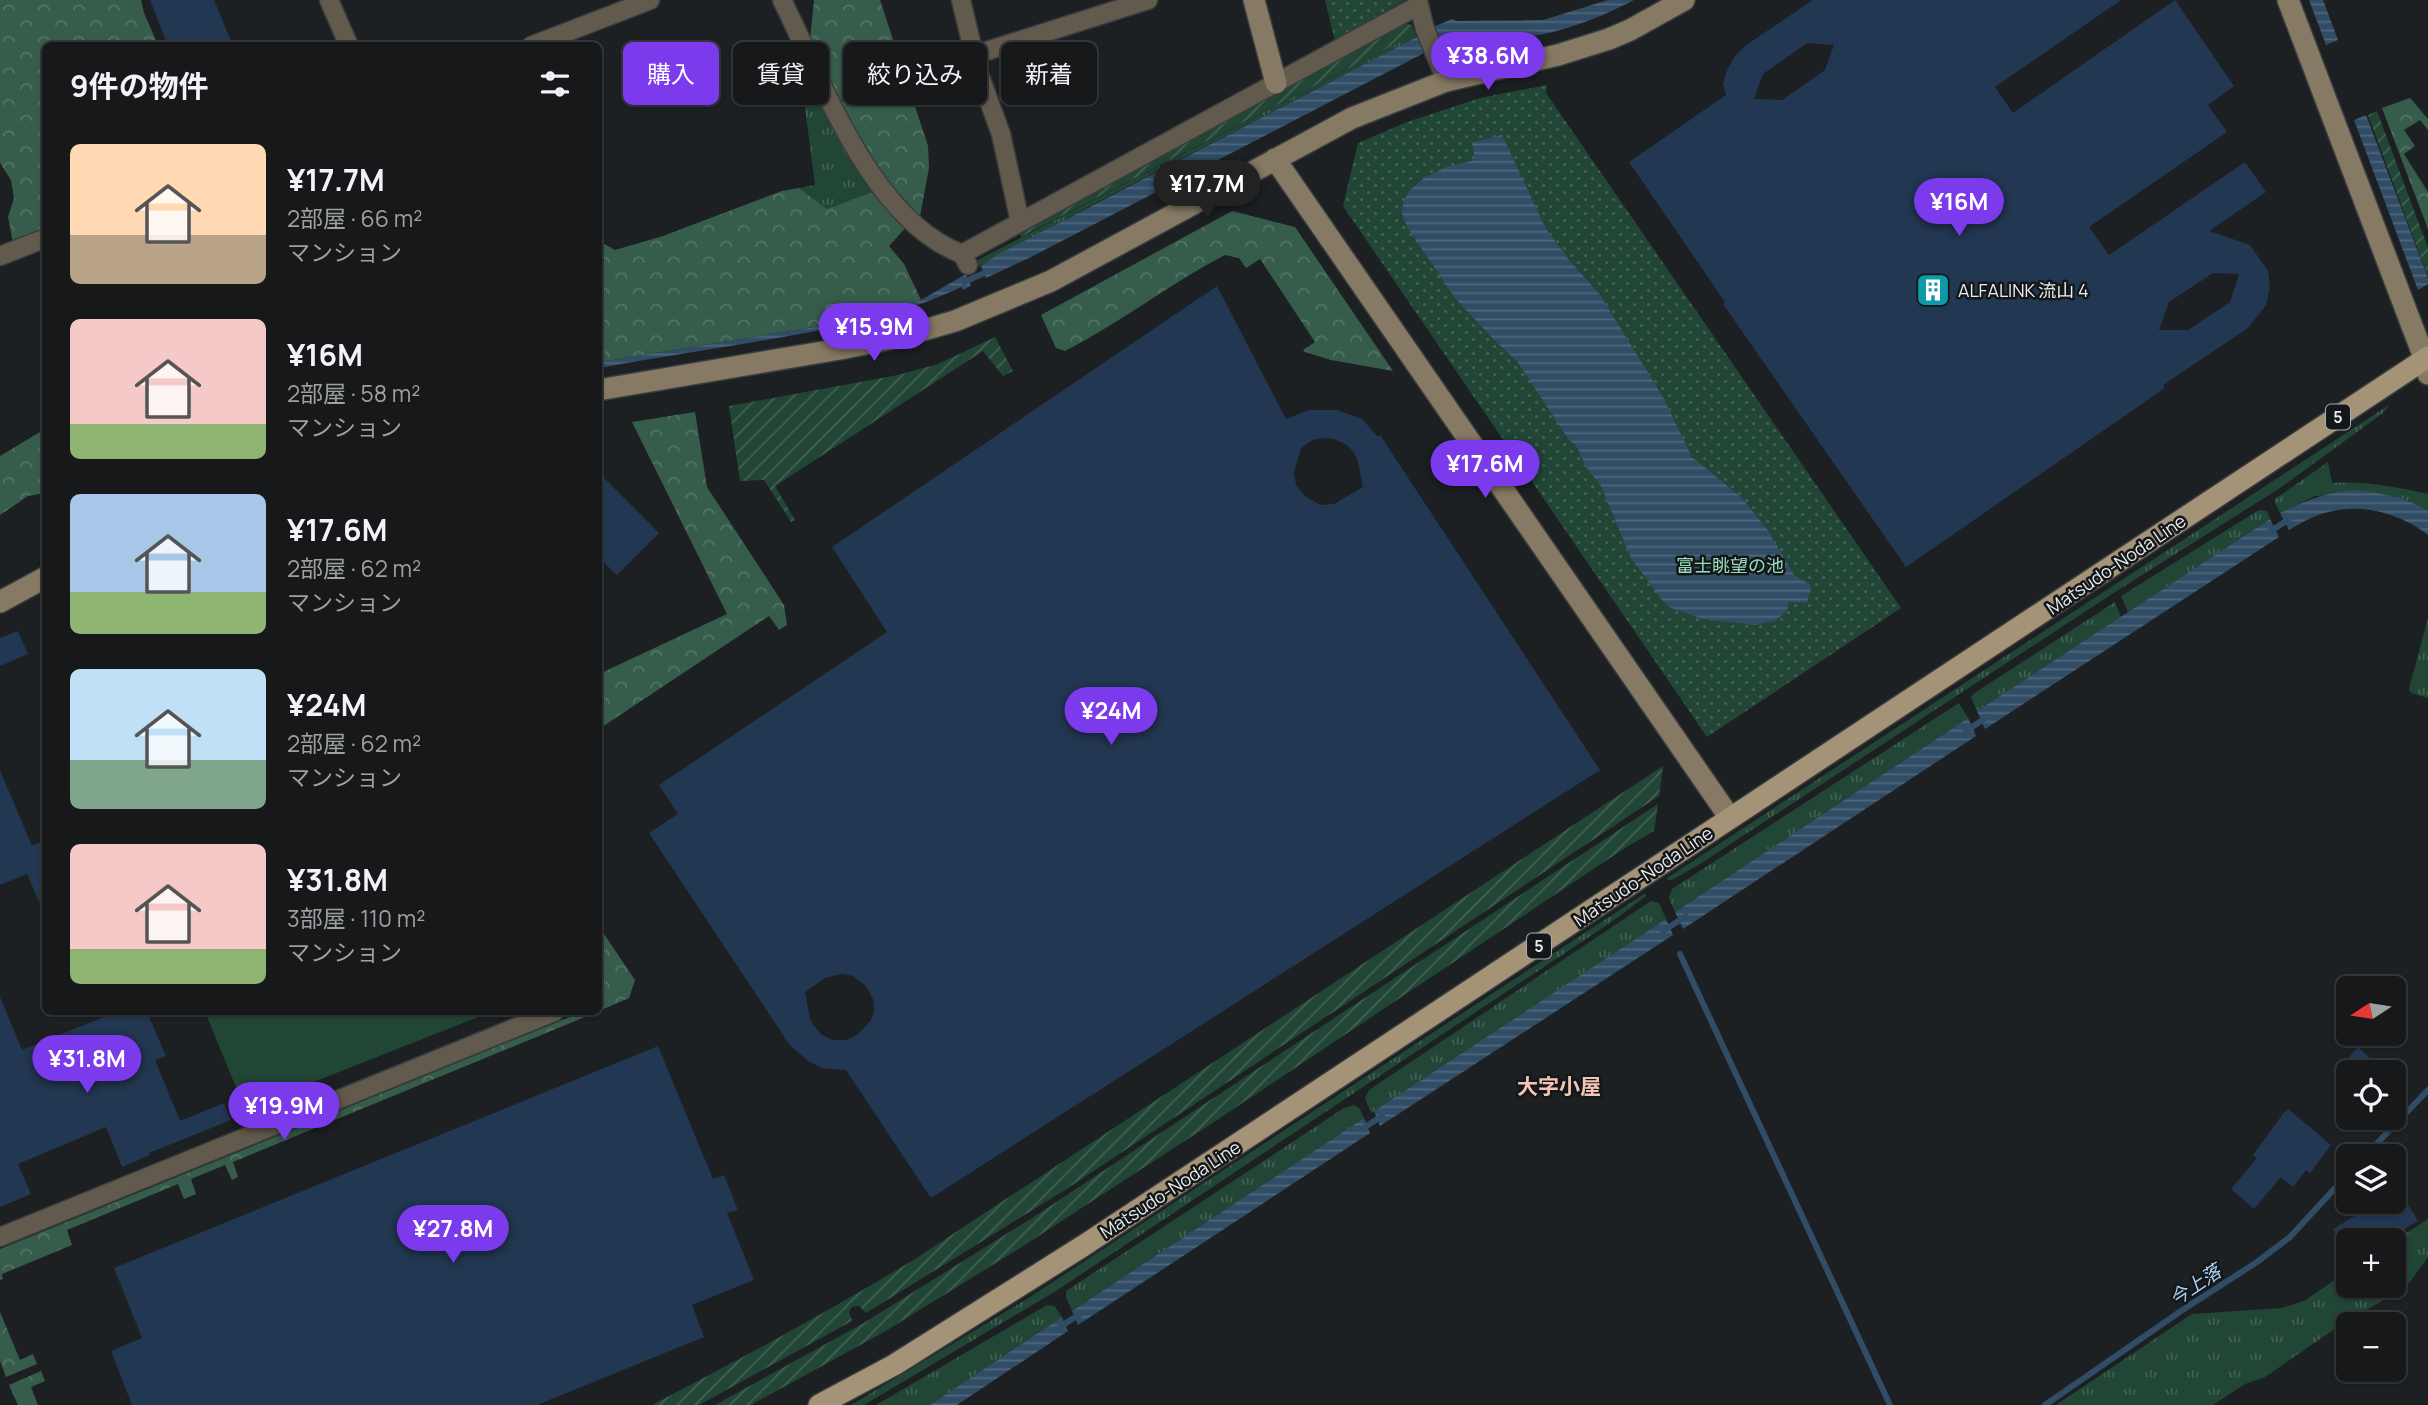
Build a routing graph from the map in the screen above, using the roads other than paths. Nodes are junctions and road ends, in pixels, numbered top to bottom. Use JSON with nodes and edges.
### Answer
{"nodes":[{"id":1,"x":329,"y":0,"type":"edge"},
{"id":2,"x":782,"y":0,"type":"edge"},
{"id":3,"x":961,"y":0,"type":"edge"},
{"id":4,"x":1148,"y":0,"type":"edge"},
{"id":5,"x":1254,"y":0,"type":"edge"},
{"id":6,"x":1684,"y":0,"type":"edge"},
{"id":7,"x":2287,"y":0,"type":"edge"},
{"id":8,"x":645,"y":1,"type":"edge"},
{"id":9,"x":1419,"y":2,"type":"edge"},
{"id":10,"x":347,"y":42,"type":"edge"},
{"id":11,"x":541,"y":42,"type":"edge"},
{"id":12,"x":971,"y":42,"type":"edge"},
{"id":13,"x":987,"y":51,"type":"edge"},
{"id":14,"x":1446,"y":81,"type":"junction"},
{"id":15,"x":1276,"y":83,"type":"junction"},
{"id":16,"x":987,"y":93,"type":"edge"},
{"id":17,"x":1275,"y":159,"type":"junction"},
{"id":18,"x":1020,"y":222,"type":"junction"},
{"id":19,"x":42,"y":240,"type":"edge"},
{"id":20,"x":0,"y":257,"type":"edge"},
{"id":21,"x":2427,"y":363,"type":"edge"},
{"id":22,"x":602,"y":389,"type":"edge"},
{"id":23,"x":42,"y":579,"type":"edge"},
{"id":24,"x":0,"y":602,"type":"edge"},
{"id":25,"x":1730,"y":818,"type":"junction"},
{"id":26,"x":547,"y":1015,"type":"edge"},
{"id":27,"x":0,"y":1237,"type":"edge"},
{"id":28,"x":819,"y":1405,"type":"edge"}],
"edges":[{"from":1,"to":10,"type":"street"},
{"from":2,"to":18,"type":"street"},
{"from":3,"to":12,"type":"street"},
{"from":4,"to":13,"type":"street"},
{"from":5,"to":15,"type":"street"},
{"from":6,"to":14,"type":"street"},
{"from":7,"to":21,"type":"street"},
{"from":8,"to":11,"type":"street"},
{"from":9,"to":14,"type":"street"},
{"from":9,"to":15,"type":"street"},
{"from":14,"to":17,"type":"street"},
{"from":15,"to":18,"type":"street"},
{"from":16,"to":18,"type":"street"},
{"from":17,"to":22,"type":"street"},
{"from":17,"to":25,"type":"street"},
{"from":19,"to":20,"type":"street"},
{"from":21,"to":25,"type":"main road","name":"Matsudo-Noda Line","number":"5"},
{"from":23,"to":24,"type":"street"},
{"from":25,"to":28,"type":"main road","name":"Matsudo-Noda Line","number":"5"},
{"from":26,"to":27,"type":"street"}]}
